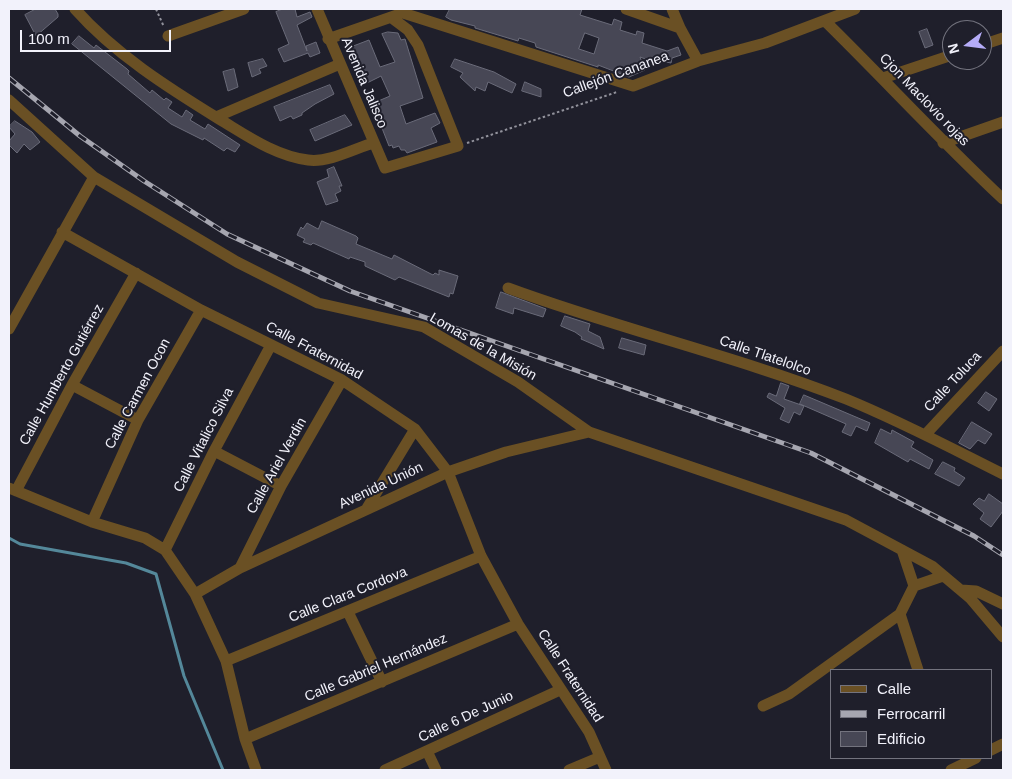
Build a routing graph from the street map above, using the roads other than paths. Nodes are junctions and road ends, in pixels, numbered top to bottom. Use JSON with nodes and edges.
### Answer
{"nodes":[{"id":1,"x":75,"y":9,"type":"edge"},
{"id":2,"x":244,"y":9,"type":"edge"},
{"id":3,"x":317,"y":9,"type":"edge"},
{"id":4,"x":626,"y":9,"type":"edge"},
{"id":5,"x":672,"y":9,"type":"edge"},
{"id":6,"x":855,"y":9,"type":"edge"},
{"id":7,"x":408,"y":11,"type":"edge"},
{"id":8,"x":217,"y":13,"type":"edge"},
{"id":9,"x":392,"y":18,"type":"junction"},
{"id":10,"x":825,"y":21,"type":"junction"},
{"id":11,"x":680,"y":28,"type":"junction"},
{"id":12,"x":168,"y":36,"type":"road end"},
{"id":13,"x":328,"y":39,"type":"junction"},
{"id":14,"x":942,"y":58,"type":"edge"},
{"id":15,"x":698,"y":61,"type":"junction"},
{"id":16,"x":340,"y":64,"type":"junction"},
{"id":17,"x":883,"y":78,"type":"junction"},
{"id":18,"x":9,"y":100,"type":"edge"},
{"id":19,"x":216,"y":117,"type":"junction"},
{"id":20,"x":1003,"y":122,"type":"edge"},
{"id":21,"x":373,"y":143,"type":"junction"},
{"id":22,"x":943,"y":143,"type":"junction"},
{"id":23,"x":94,"y":177,"type":"junction"},
{"id":24,"x":1003,"y":199,"type":"edge"},
{"id":25,"x":62,"y":232,"type":"junction"},
{"id":26,"x":136,"y":273,"type":"junction"},
{"id":27,"x":508,"y":288,"type":"dead end"},
{"id":28,"x":201,"y":310,"type":"junction"},
{"id":29,"x":9,"y":329,"type":"edge"},
{"id":30,"x":270,"y":345,"type":"junction"},
{"id":31,"x":1003,"y":351,"type":"edge"},
{"id":32,"x":342,"y":380,"type":"junction"},
{"id":33,"x":72,"y":385,"type":"junction"},
{"id":34,"x":138,"y":420,"type":"junction"},
{"id":35,"x":415,"y":429,"type":"junction"},
{"id":36,"x":589,"y":432,"type":"junction"},
{"id":37,"x":925,"y":435,"type":"junction"},
{"id":38,"x":214,"y":451,"type":"junction"},
{"id":39,"x":448,"y":472,"type":"junction"},
{"id":40,"x":1003,"y":474,"type":"edge"},
{"id":41,"x":281,"y":486,"type":"junction"},
{"id":42,"x":12,"y":490,"type":"edge"},
{"id":43,"x":367,"y":508,"type":"junction"},
{"id":44,"x":92,"y":522,"type":"junction"},
{"id":45,"x":165,"y":550,"type":"junction"},
{"id":46,"x":902,"y":550,"type":"junction"},
{"id":47,"x":481,"y":556,"type":"junction"},
{"id":48,"x":240,"y":568,"type":"junction"},
{"id":49,"x":944,"y":576,"type":"junction"},
{"id":50,"x":914,"y":586,"type":"junction"},
{"id":51,"x":962,"y":590,"type":"junction"},
{"id":52,"x":195,"y":594,"type":"junction"},
{"id":53,"x":1003,"y":604,"type":"edge"},
{"id":54,"x":348,"y":612,"type":"junction"},
{"id":55,"x":900,"y":614,"type":"junction"},
{"id":56,"x":518,"y":624,"type":"junction"},
{"id":57,"x":1003,"y":637,"type":"edge"},
{"id":58,"x":226,"y":661,"type":"junction"},
{"id":59,"x":918,"y":669,"type":"edge"},
{"id":60,"x":382,"y":682,"type":"junction"},
{"id":61,"x":560,"y":690,"type":"junction"},
{"id":62,"x":763,"y":706,"type":"dead end"},
{"id":63,"x":246,"y":740,"type":"junction"},
{"id":64,"x":427,"y":752,"type":"junction"},
{"id":65,"x":600,"y":757,"type":"junction"},
{"id":66,"x":973,"y":759,"type":"edge"},
{"id":67,"x":256,"y":770,"type":"edge"},
{"id":68,"x":385,"y":770,"type":"edge"},
{"id":69,"x":436,"y":770,"type":"edge"},
{"id":70,"x":568,"y":770,"type":"edge"},
{"id":71,"x":606,"y":770,"type":"edge"},
{"id":72,"x":951,"y":770,"type":"edge"}],
"edges":[{"from":1,"to":19,"type":"street"},
{"from":2,"to":8,"type":"street"},
{"from":3,"to":13,"type":"street","name":"Avenida Jalisco"},
{"from":4,"to":11,"type":"street"},
{"from":5,"to":11,"type":"street"},
{"from":6,"to":10,"type":"street","name":"Callejón Cananea"},
{"from":7,"to":9,"type":"street"},
{"from":7,"to":15,"type":"street","name":"Callejón Cananea"},
{"from":8,"to":12,"type":"street"},
{"from":9,"to":13,"type":"street"},
{"from":9,"to":21,"type":"street","name":"Avenida Jalisco"},
{"from":10,"to":15,"type":"street","name":"Callejón Cananea"},
{"from":10,"to":17,"type":"street","name":"Cjon Maclovio rojas"},
{"from":11,"to":15,"type":"street"},
{"from":13,"to":16,"type":"street","name":"Avenida Jalisco"},
{"from":14,"to":17,"type":"street"},
{"from":16,"to":19,"type":"street"},
{"from":16,"to":21,"type":"street","name":"Avenida Jalisco"},
{"from":17,"to":22,"type":"street","name":"Cjon Maclovio rojas"},
{"from":18,"to":23,"type":"street","name":"Lomas de la Misión"},
{"from":19,"to":21,"type":"street"},
{"from":20,"to":22,"type":"street"},
{"from":22,"to":24,"type":"street","name":"Cjon Maclovio rojas"},
{"from":23,"to":25,"type":"street"},
{"from":23,"to":36,"type":"street","name":"Lomas de la Misión"},
{"from":25,"to":26,"type":"street","name":"Calle Fraternidad"},
{"from":25,"to":29,"type":"street"},
{"from":26,"to":28,"type":"street","name":"Calle Fraternidad"},
{"from":26,"to":33,"type":"street","name":"Calle Humberto Gutiérrez"},
{"from":27,"to":37,"type":"street","name":"Calle Tlatelolco"},
{"from":28,"to":30,"type":"street","name":"Calle Fraternidad"},
{"from":28,"to":34,"type":"street","name":"Calle Carmen Ocon"},
{"from":30,"to":32,"type":"street","name":"Calle Fraternidad"},
{"from":30,"to":38,"type":"street","name":"Calle Vitalico Silva"},
{"from":31,"to":37,"type":"street","name":"Calle Toluca"},
{"from":32,"to":35,"type":"street","name":"Calle Fraternidad"},
{"from":32,"to":41,"type":"street","name":"Calle Ariel Verdin"},
{"from":33,"to":34,"type":"street"},
{"from":33,"to":42,"type":"street","name":"Calle Humberto Gutiérrez"},
{"from":34,"to":44,"type":"street","name":"Calle Carmen Ocon"},
{"from":35,"to":39,"type":"street","name":"Calle Fraternidad"},
{"from":35,"to":43,"type":"street"},
{"from":36,"to":39,"type":"street","name":"Avenida Unión"},
{"from":36,"to":46,"type":"street","name":"Lomas de la Misión"},
{"from":37,"to":40,"type":"street","name":"Calle Tlatelolco"},
{"from":38,"to":41,"type":"street"},
{"from":38,"to":45,"type":"street","name":"Calle Vitalico Silva"},
{"from":39,"to":43,"type":"street","name":"Avenida Unión"},
{"from":39,"to":47,"type":"street","name":"Calle Fraternidad"},
{"from":41,"to":48,"type":"street","name":"Calle Ariel Verdin"},
{"from":42,"to":44,"type":"street"},
{"from":43,"to":48,"type":"street","name":"Avenida Unión"},
{"from":44,"to":45,"type":"street"},
{"from":45,"to":52,"type":"street"},
{"from":46,"to":49,"type":"street","name":"Lomas de la Misión"},
{"from":46,"to":50,"type":"street"},
{"from":47,"to":54,"type":"street","name":"Calle Clara Cordova"},
{"from":47,"to":56,"type":"street","name":"Calle Fraternidad"},
{"from":48,"to":52,"type":"street","name":"Avenida Unión"},
{"from":49,"to":50,"type":"street"},
{"from":49,"to":51,"type":"street","name":"Lomas de la Misión"},
{"from":50,"to":55,"type":"street"},
{"from":51,"to":53,"type":"street","name":"Lomas de la Misión"},
{"from":51,"to":57,"type":"street","name":"Lomas de la Misión"},
{"from":52,"to":58,"type":"street"},
{"from":54,"to":58,"type":"street","name":"Calle Clara Cordova"},
{"from":54,"to":60,"type":"street"},
{"from":55,"to":59,"type":"street"},
{"from":55,"to":62,"type":"street"},
{"from":56,"to":60,"type":"street","name":"Calle Gabriel Hernández"},
{"from":56,"to":61,"type":"street","name":"Calle Fraternidad"},
{"from":58,"to":63,"type":"street"},
{"from":60,"to":63,"type":"street","name":"Calle Gabriel Hernández"},
{"from":61,"to":64,"type":"street","name":"Calle 6 De Junio"},
{"from":61,"to":65,"type":"street","name":"Calle Fraternidad"},
{"from":63,"to":67,"type":"street"},
{"from":64,"to":68,"type":"street","name":"Calle 6 De Junio"},
{"from":64,"to":69,"type":"street"},
{"from":65,"to":70,"type":"street"},
{"from":65,"to":71,"type":"street","name":"Calle Fraternidad"},
{"from":66,"to":72,"type":"street"}]}
